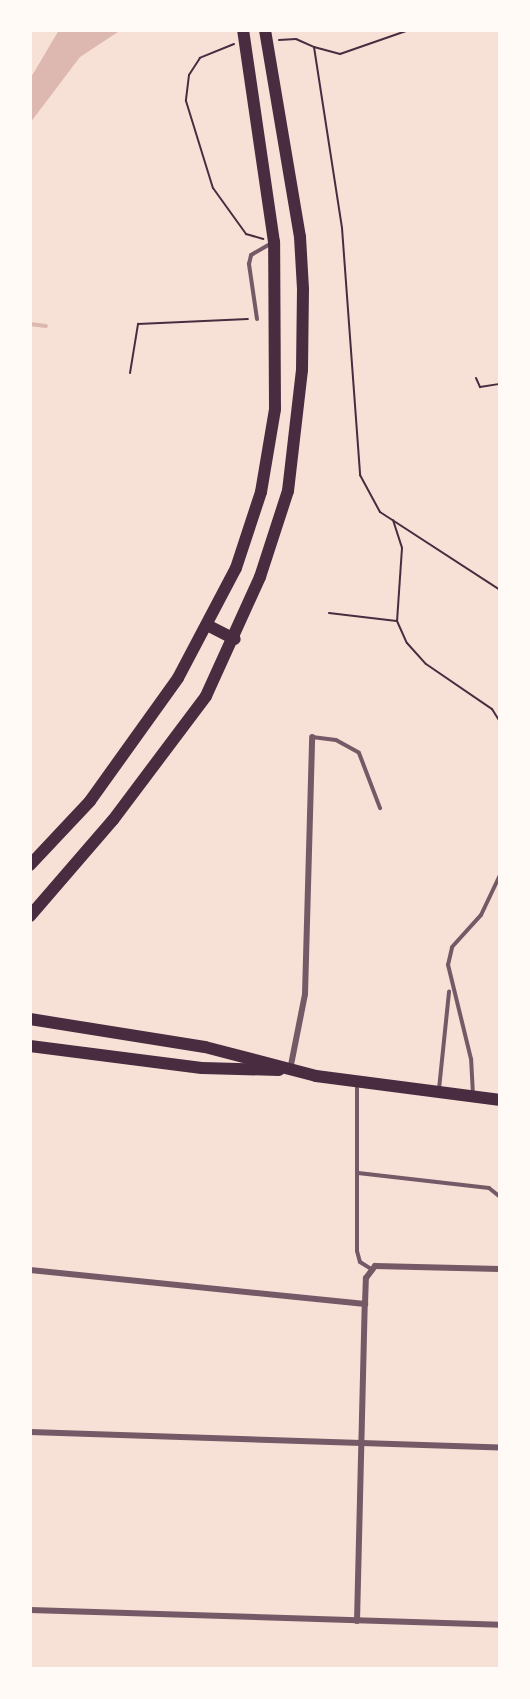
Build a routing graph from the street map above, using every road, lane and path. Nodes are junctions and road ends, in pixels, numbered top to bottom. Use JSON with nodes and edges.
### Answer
{"nodes":[{"id":1,"x":243,"y":30,"type":"edge"},
{"id":2,"x":409,"y":30,"type":"edge"},
{"id":3,"x":269,"y":35,"type":"edge"},
{"id":4,"x":237,"y":43,"type":"dead end"},
{"id":5,"x":314,"y":46,"type":"junction"},
{"id":6,"x":274,"y":242,"type":"junction"},
{"id":7,"x":257,"y":319,"type":"joint"},
{"id":8,"x":130,"y":373,"type":"dead end"},
{"id":9,"x":476,"y":378,"type":"dead end"},
{"id":10,"x":500,"y":384,"type":"edge"},
{"id":11,"x":393,"y":520,"type":"junction"},
{"id":12,"x":500,"y":590,"type":"edge"},
{"id":13,"x":329,"y":613,"type":"dead end"},
{"id":14,"x":397,"y":621,"type":"junction"},
{"id":15,"x":207,"y":625,"type":"junction"},
{"id":16,"x":235,"y":639,"type":"junction"},
{"id":17,"x":500,"y":722,"type":"edge"},
{"id":18,"x":312,"y":736,"type":"joint"},
{"id":19,"x":380,"y":808,"type":"dead end"},
{"id":20,"x":30,"y":865,"type":"edge"},
{"id":21,"x":500,"y":875,"type":"edge"},
{"id":22,"x":499,"y":883,"type":"edge"},
{"id":23,"x":30,"y":916,"type":"edge"},
{"id":24,"x":450,"y":989,"type":"junction"},
{"id":25,"x":30,"y":1019,"type":"edge"},
{"id":26,"x":30,"y":1046,"type":"edge"},
{"id":27,"x":290,"y":1070,"type":"junction"},
{"id":28,"x":357,"y":1081,"type":"junction"},
{"id":29,"x":439,"y":1090,"type":"junction"},
{"id":30,"x":473,"y":1095,"type":"junction"},
{"id":31,"x":500,"y":1100,"type":"edge"},
{"id":32,"x":358,"y":1173,"type":"junction"},
{"id":33,"x":500,"y":1197,"type":"edge"},
{"id":34,"x":371,"y":1269,"type":"junction"},
{"id":35,"x":500,"y":1269,"type":"edge"},
{"id":36,"x":30,"y":1270,"type":"edge"},
{"id":37,"x":365,"y":1304,"type":"junction"},
{"id":38,"x":30,"y":1432,"type":"edge"},
{"id":39,"x":362,"y":1443,"type":"junction"},
{"id":40,"x":500,"y":1448,"type":"edge"},
{"id":41,"x":30,"y":1610,"type":"edge"},
{"id":42,"x":357,"y":1621,"type":"junction"},
{"id":43,"x":500,"y":1625,"type":"edge"}],
"edges":[{"from":1,"to":6,"type":"main road"},
{"from":2,"to":5,"type":"path"},
{"from":3,"to":5,"type":"path"},
{"from":3,"to":16,"type":"main road"},
{"from":4,"to":6,"type":"path"},
{"from":5,"to":11,"type":"path"},
{"from":6,"to":7,"type":"lane"},
{"from":6,"to":15,"type":"main road"},
{"from":7,"to":8,"type":"path"},
{"from":9,"to":10,"type":"path"},
{"from":11,"to":12,"type":"path"},
{"from":11,"to":14,"type":"path"},
{"from":13,"to":14,"type":"path"},
{"from":14,"to":17,"type":"path"},
{"from":15,"to":16,"type":"main road"},
{"from":15,"to":20,"type":"main road"},
{"from":16,"to":23,"type":"main road"},
{"from":18,"to":19,"type":"lane"},
{"from":18,"to":27,"type":"street"},
{"from":21,"to":22,"type":"lane"},
{"from":22,"to":24,"type":"lane"},
{"from":24,"to":29,"type":"lane"},
{"from":24,"to":30,"type":"lane"},
{"from":25,"to":27,"type":"main road"},
{"from":26,"to":27,"type":"main road"},
{"from":27,"to":28,"type":"main road"},
{"from":28,"to":29,"type":"main road"},
{"from":28,"to":32,"type":"lane"},
{"from":29,"to":30,"type":"main road"},
{"from":30,"to":31,"type":"main road"},
{"from":32,"to":33,"type":"lane"},
{"from":32,"to":34,"type":"lane"},
{"from":34,"to":35,"type":"street"},
{"from":34,"to":37,"type":"street"},
{"from":36,"to":37,"type":"street"},
{"from":37,"to":39,"type":"street"},
{"from":38,"to":39,"type":"street"},
{"from":39,"to":40,"type":"street"},
{"from":39,"to":42,"type":"street"},
{"from":41,"to":42,"type":"street"},
{"from":42,"to":43,"type":"street"}]}
